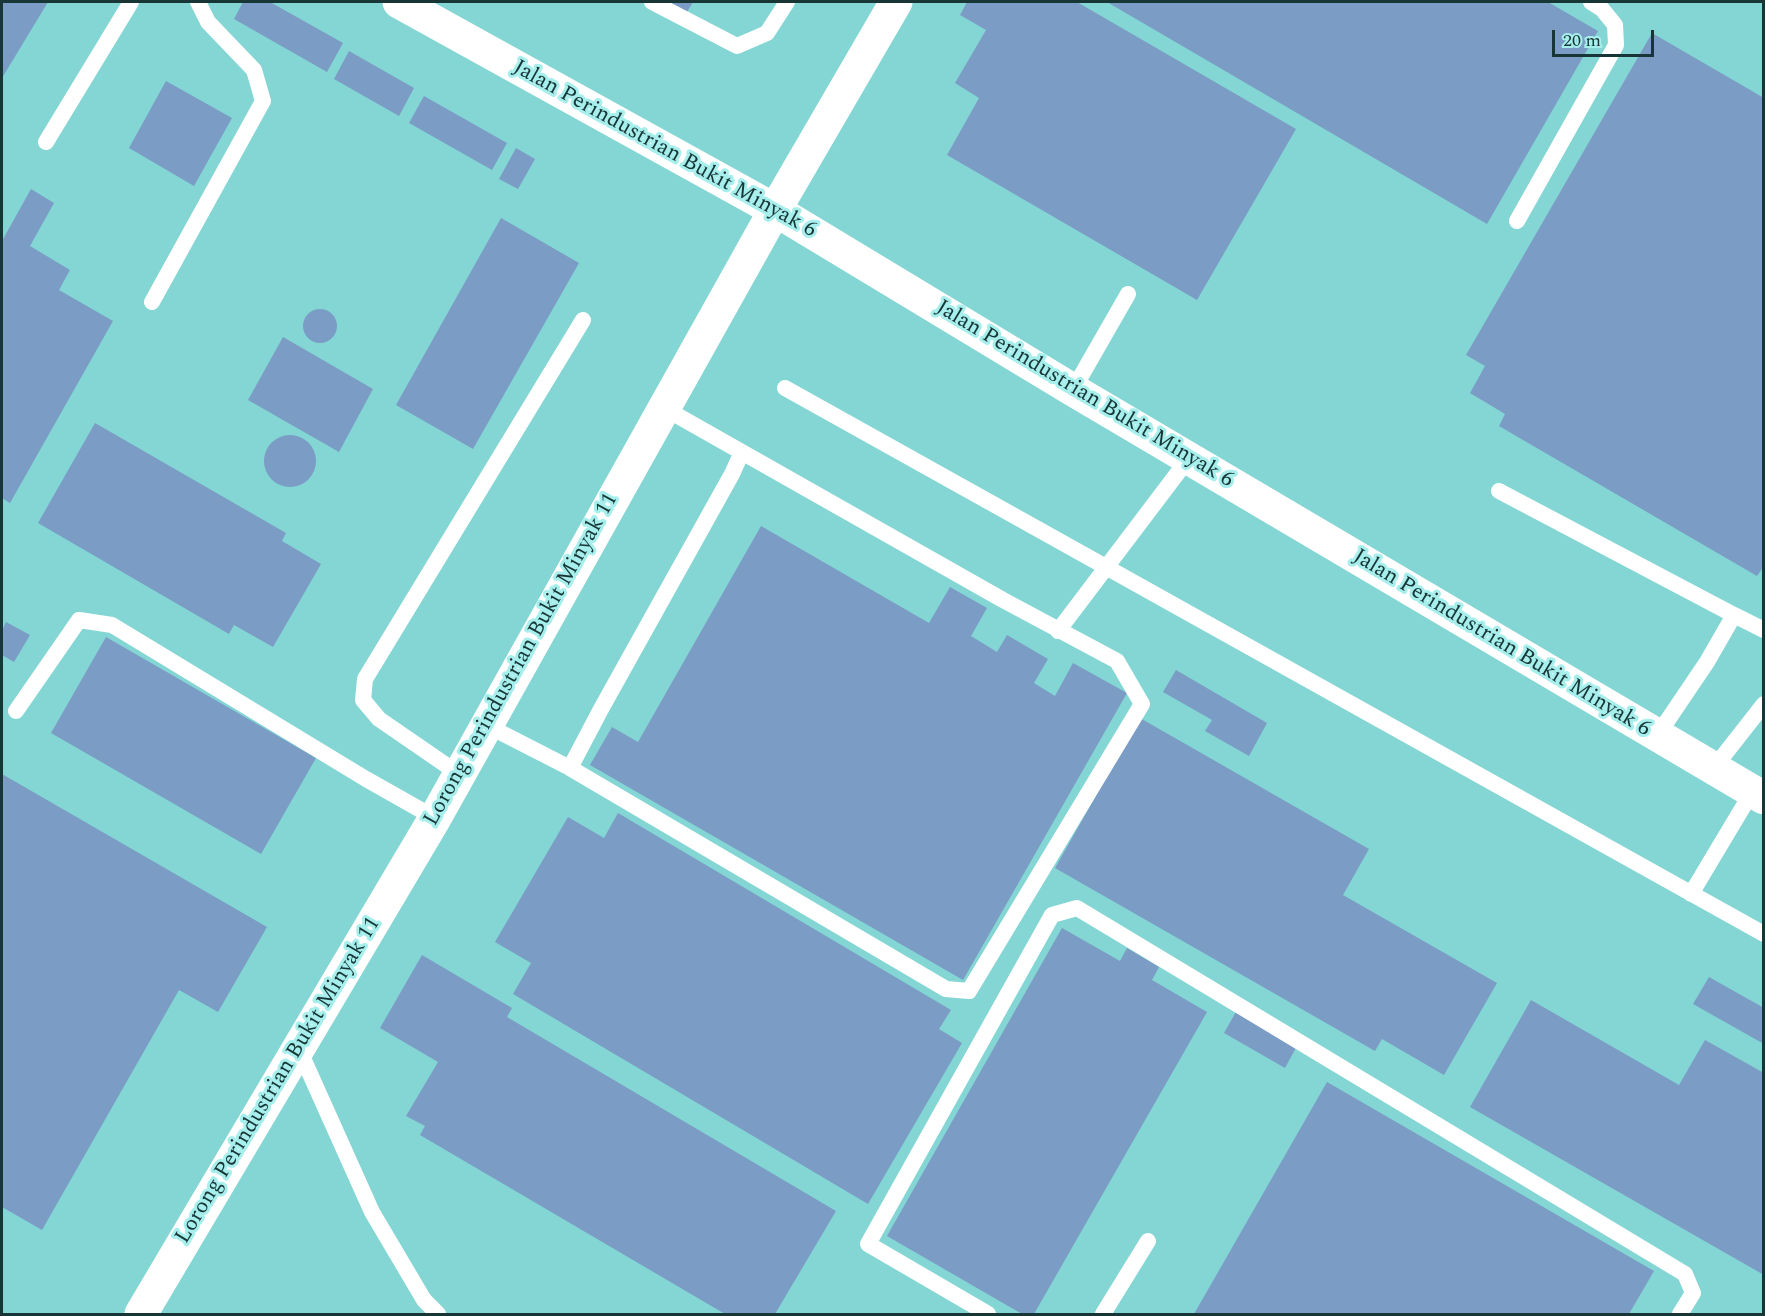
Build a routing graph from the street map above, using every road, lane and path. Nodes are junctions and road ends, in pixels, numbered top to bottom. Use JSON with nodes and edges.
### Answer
{"nodes":[{"id":1,"x":131,"y":2,"type":"edge"},
{"id":2,"x":198,"y":2,"type":"edge"},
{"id":3,"x":399,"y":2,"type":"edge"},
{"id":4,"x":652,"y":2,"type":"edge"},
{"id":5,"x":787,"y":2,"type":"edge"},
{"id":6,"x":896,"y":2,"type":"edge"},
{"id":7,"x":1591,"y":2,"type":"edge"},
{"id":8,"x":46,"y":142,"type":"dead end"},
{"id":9,"x":775,"y":210,"type":"junction"},
{"id":10,"x":1517,"y":221,"type":"dead end"},
{"id":11,"x":1128,"y":294,"type":"dead end"},
{"id":12,"x":152,"y":302,"type":"dead end"},
{"id":13,"x":583,"y":320,"type":"dead end"},
{"id":14,"x":785,"y":388,"type":"dead end"},
{"id":15,"x":1073,"y":390,"type":"junction"},
{"id":16,"x":664,"y":408,"type":"junction"},
{"id":17,"x":742,"y":452,"type":"junction"},
{"id":18,"x":1189,"y":458,"type":"junction"},
{"id":19,"x":1499,"y":491,"type":"dead end"},
{"id":20,"x":1106,"y":566,"type":"junction"},
{"id":21,"x":1734,"y":615,"type":"junction"},
{"id":22,"x":1764,"y":630,"type":"edge"},
{"id":23,"x":1058,"y":631,"type":"junction"},
{"id":24,"x":1764,"y":704,"type":"edge"},
{"id":25,"x":16,"y":711,"type":"dead end"},
{"id":26,"x":486,"y":725,"type":"junction"},
{"id":27,"x":1657,"y":736,"type":"junction"},
{"id":28,"x":570,"y":768,"type":"junction"},
{"id":29,"x":1713,"y":769,"type":"junction"},
{"id":30,"x":459,"y":774,"type":"junction"},
{"id":31,"x":1758,"y":795,"type":"edge"},
{"id":32,"x":435,"y":818,"type":"junction"},
{"id":33,"x":1691,"y":894,"type":"junction"},
{"id":34,"x":1764,"y":934,"type":"edge"},
{"id":35,"x":298,"y":1047,"type":"junction"},
{"id":36,"x":1148,"y":1241,"type":"dead end"},
{"id":37,"x":141,"y":1314,"type":"edge"},
{"id":38,"x":438,"y":1314,"type":"edge"},
{"id":39,"x":988,"y":1314,"type":"edge"},
{"id":40,"x":1103,"y":1314,"type":"edge"},
{"id":41,"x":1680,"y":1314,"type":"edge"}],
"edges":[{"from":1,"to":8,"type":"lane"},
{"from":2,"to":12,"type":"lane"},
{"from":3,"to":9,"type":"street","name":"Jalan Perindustrian Bukit Minyak 6"},
{"from":4,"to":5,"type":"lane"},
{"from":6,"to":9,"type":"street","name":"Lorong Perindustrian Bukit Minyak 11"},
{"from":7,"to":10,"type":"lane"},
{"from":9,"to":15,"type":"street","name":"Jalan Perindustrian Bukit Minyak 6"},
{"from":9,"to":16,"type":"street","name":"Lorong Perindustrian Bukit Minyak 11"},
{"from":11,"to":15,"type":"lane"},
{"from":13,"to":30,"type":"lane"},
{"from":14,"to":20,"type":"lane"},
{"from":15,"to":18,"type":"street","name":"Jalan Perindustrian Bukit Minyak 6"},
{"from":16,"to":17,"type":"lane"},
{"from":16,"to":26,"type":"street","name":"Lorong Perindustrian Bukit Minyak 11"},
{"from":17,"to":23,"type":"lane"},
{"from":17,"to":28,"type":"lane"},
{"from":18,"to":20,"type":"lane"},
{"from":18,"to":27,"type":"street","name":"Jalan Perindustrian Bukit Minyak 6"},
{"from":19,"to":21,"type":"lane"},
{"from":20,"to":23,"type":"lane"},
{"from":20,"to":33,"type":"lane"},
{"from":21,"to":22,"type":"lane"},
{"from":21,"to":27,"type":"lane"},
{"from":23,"to":28,"type":"lane"},
{"from":24,"to":29,"type":"lane"},
{"from":25,"to":32,"type":"lane"},
{"from":26,"to":28,"type":"lane"},
{"from":26,"to":30,"type":"street","name":"Lorong Perindustrian Bukit Minyak 11"},
{"from":27,"to":29,"type":"street","name":"Jalan Perindustrian Bukit Minyak 6"},
{"from":29,"to":31,"type":"street","name":"Jalan Perindustrian Bukit Minyak 6"},
{"from":30,"to":32,"type":"street","name":"Lorong Perindustrian Bukit Minyak 11"},
{"from":31,"to":33,"type":"lane"},
{"from":32,"to":35,"type":"street","name":"Lorong Perindustrian Bukit Minyak 11"},
{"from":33,"to":34,"type":"lane"},
{"from":35,"to":37,"type":"street","name":"Lorong Perindustrian Bukit Minyak 11"},
{"from":35,"to":38,"type":"lane"},
{"from":36,"to":40,"type":"lane"},
{"from":39,"to":41,"type":"lane"}]}
